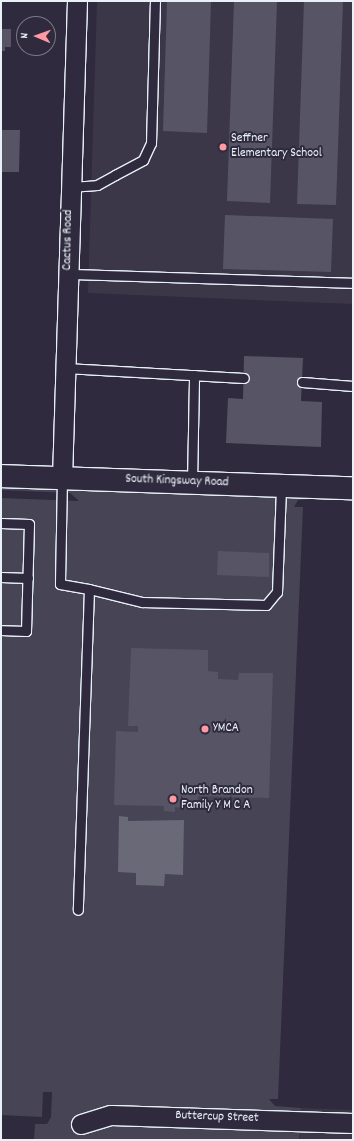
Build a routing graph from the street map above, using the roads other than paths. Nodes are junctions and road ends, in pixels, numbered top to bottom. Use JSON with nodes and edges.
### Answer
{"nodes":[{"id":1,"x":77,"y":1,"type":"edge"},
{"id":2,"x":155,"y":1,"type":"edge"},
{"id":3,"x":70,"y":187,"type":"junction"},
{"id":4,"x":68,"y":274,"type":"junction"},
{"id":5,"x":353,"y":283,"type":"edge"},
{"id":6,"x":65,"y":368,"type":"junction"},
{"id":7,"x":194,"y":375,"type":"junction"},
{"id":8,"x":244,"y":378,"type":"dead end"},
{"id":9,"x":302,"y":382,"type":"dead end"},
{"id":10,"x":353,"y":386,"type":"edge"},
{"id":11,"x":1,"y":476,"type":"edge"},
{"id":12,"x":62,"y":478,"type":"junction"},
{"id":13,"x":192,"y":483,"type":"junction"},
{"id":14,"x":281,"y":486,"type":"junction"},
{"id":15,"x":353,"y":488,"type":"edge"},
{"id":16,"x":1,"y":523,"type":"edge"},
{"id":17,"x":1,"y":576,"type":"edge"},
{"id":18,"x":28,"y":578,"type":"junction"},
{"id":19,"x":89,"y":589,"type":"junction"},
{"id":20,"x":1,"y":630,"type":"edge"},
{"id":21,"x":78,"y":910,"type":"dead end"},
{"id":22,"x":353,"y":1123,"type":"edge"},
{"id":23,"x":81,"y":1124,"type":"dead end"}],
"edges":[{"from":1,"to":3,"type":"street","name":"Cactus Road"},
{"from":2,"to":3,"type":"lane"},
{"from":3,"to":4,"type":"street","name":"Cactus Road"},
{"from":4,"to":5,"type":"lane"},
{"from":4,"to":6,"type":"street","name":"Cactus Road"},
{"from":6,"to":7,"type":"lane"},
{"from":6,"to":12,"type":"street","name":"Cactus Road"},
{"from":7,"to":8,"type":"lane"},
{"from":7,"to":13,"type":"lane"},
{"from":9,"to":10,"type":"lane"},
{"from":11,"to":12,"type":"street","name":"South Kingsway Road"},
{"from":12,"to":13,"type":"street","name":"South Kingsway Road"},
{"from":12,"to":19,"type":"lane"},
{"from":13,"to":14,"type":"street","name":"South Kingsway Road"},
{"from":14,"to":15,"type":"street","name":"South Kingsway Road"},
{"from":14,"to":19,"type":"lane"},
{"from":16,"to":18,"type":"lane"},
{"from":17,"to":18,"type":"lane"},
{"from":18,"to":20,"type":"lane"},
{"from":19,"to":21,"type":"lane"},
{"from":22,"to":23,"type":"street","name":"Buttercup Street"}]}
